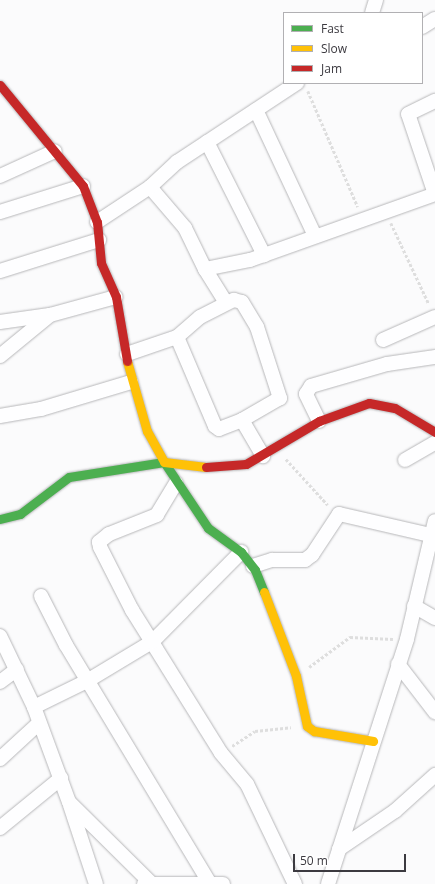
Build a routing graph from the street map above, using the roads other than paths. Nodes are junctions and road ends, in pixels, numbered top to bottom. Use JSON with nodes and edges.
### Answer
{"nodes":[{"id":1,"x":376,"y":0,"type":"edge"},
{"id":2,"x":372,"y":12,"type":"edge"},
{"id":3,"x":435,"y":20,"type":"edge"},
{"id":4,"x":423,"y":26,"type":"edge"},
{"id":5,"x":0,"y":85,"type":"edge"},
{"id":6,"x":302,"y":86,"type":"edge"},
{"id":7,"x":435,"y":101,"type":"edge"},
{"id":8,"x":256,"y":110,"type":"junction"},
{"id":9,"x":207,"y":142,"type":"junction"},
{"id":10,"x":54,"y":151,"type":"junction"},
{"id":11,"x":0,"y":176,"type":"edge"},
{"id":12,"x":83,"y":186,"type":"junction"},
{"id":13,"x":150,"y":187,"type":"junction"},
{"id":14,"x":0,"y":212,"type":"edge"},
{"id":15,"x":97,"y":222,"type":"junction"},
{"id":16,"x":315,"y":236,"type":"junction"},
{"id":17,"x":99,"y":240,"type":"junction"},
{"id":18,"x":264,"y":255,"type":"junction"},
{"id":19,"x":205,"y":269,"type":"junction"},
{"id":20,"x":0,"y":271,"type":"edge"},
{"id":21,"x":116,"y":297,"type":"junction"},
{"id":22,"x":226,"y":303,"type":"junction"},
{"id":23,"x":433,"y":314,"type":"edge"},
{"id":24,"x":50,"y":315,"type":"junction"},
{"id":25,"x":0,"y":322,"type":"edge"},
{"id":26,"x":177,"y":337,"type":"junction"},
{"id":27,"x":383,"y":340,"type":"dead end"},
{"id":28,"x":127,"y":354,"type":"junction"},
{"id":29,"x":0,"y":356,"type":"edge"},
{"id":30,"x":435,"y":357,"type":"edge"},
{"id":31,"x":131,"y":382,"type":"junction"},
{"id":32,"x":0,"y":416,"type":"edge"},
{"id":33,"x":242,"y":420,"type":"junction"},
{"id":34,"x":319,"y":420,"type":"junction"},
{"id":35,"x":435,"y":432,"type":"edge"},
{"id":36,"x":435,"y":443,"type":"edge"},
{"id":37,"x":263,"y":456,"type":"junction"},
{"id":38,"x":405,"y":460,"type":"dead end"},
{"id":39,"x":164,"y":462,"type":"junction"},
{"id":40,"x":176,"y":483,"type":"junction"},
{"id":41,"x":0,"y":519,"type":"edge"},
{"id":42,"x":435,"y":521,"type":"edge"},
{"id":43,"x":430,"y":535,"type":"junction"},
{"id":44,"x":241,"y":552,"type":"junction"},
{"id":45,"x":253,"y":566,"type":"junction"},
{"id":46,"x":41,"y":596,"type":"dead end"},
{"id":47,"x":414,"y":606,"type":"junction"},
{"id":48,"x":435,"y":618,"type":"edge"},
{"id":49,"x":0,"y":636,"type":"edge"},
{"id":50,"x":152,"y":642,"type":"junction"},
{"id":51,"x":398,"y":664,"type":"junction"},
{"id":52,"x":17,"y":669,"type":"junction"},
{"id":53,"x":87,"y":681,"type":"junction"},
{"id":54,"x":0,"y":682,"type":"edge"},
{"id":55,"x":34,"y":707,"type":"junction"},
{"id":56,"x":435,"y":712,"type":"edge"},
{"id":57,"x":39,"y":723,"type":"junction"},
{"id":58,"x":374,"y":740,"type":"junction"},
{"id":59,"x":0,"y":759,"type":"edge"},
{"id":60,"x":435,"y":775,"type":"edge"},
{"id":61,"x":61,"y":778,"type":"junction"},
{"id":62,"x":69,"y":802,"type":"junction"},
{"id":63,"x":0,"y":828,"type":"edge"},
{"id":64,"x":339,"y":849,"type":"junction"},
{"id":65,"x":209,"y":882,"type":"junction"},
{"id":66,"x":148,"y":883,"type":"edge"},
{"id":67,"x":96,"y":884,"type":"edge"},
{"id":68,"x":223,"y":884,"type":"edge"},
{"id":69,"x":295,"y":884,"type":"edge"},
{"id":70,"x":328,"y":884,"type":"edge"}],
"edges":[{"from":1,"to":2,"type":"street"},
{"from":3,"to":4,"type":"street"},
{"from":5,"to":10,"type":"street"},
{"from":6,"to":8,"type":"street"},
{"from":7,"to":16,"type":"street"},
{"from":8,"to":9,"type":"street"},
{"from":8,"to":16,"type":"street"},
{"from":9,"to":13,"type":"street"},
{"from":9,"to":18,"type":"street"},
{"from":10,"to":11,"type":"street"},
{"from":10,"to":12,"type":"street"},
{"from":12,"to":14,"type":"street"},
{"from":12,"to":15,"type":"street"},
{"from":13,"to":15,"type":"street"},
{"from":13,"to":19,"type":"street"},
{"from":15,"to":17,"type":"street"},
{"from":16,"to":18,"type":"street"},
{"from":17,"to":20,"type":"street"},
{"from":17,"to":21,"type":"street"},
{"from":18,"to":19,"type":"street"},
{"from":19,"to":22,"type":"street"},
{"from":21,"to":24,"type":"street"},
{"from":21,"to":28,"type":"street"},
{"from":22,"to":26,"type":"street"},
{"from":22,"to":33,"type":"street"},
{"from":23,"to":27,"type":"street"},
{"from":24,"to":25,"type":"street"},
{"from":24,"to":29,"type":"street"},
{"from":26,"to":28,"type":"street"},
{"from":26,"to":33,"type":"street"},
{"from":28,"to":31,"type":"street"},
{"from":30,"to":34,"type":"street"},
{"from":31,"to":32,"type":"street"},
{"from":31,"to":39,"type":"street"},
{"from":33,"to":37,"type":"street"},
{"from":34,"to":35,"type":"street"},
{"from":34,"to":37,"type":"street"},
{"from":36,"to":38,"type":"street"},
{"from":37,"to":39,"type":"street"},
{"from":39,"to":40,"type":"street"},
{"from":39,"to":41,"type":"street"},
{"from":40,"to":44,"type":"street"},
{"from":40,"to":50,"type":"street"},
{"from":42,"to":43,"type":"street"},
{"from":43,"to":45,"type":"street"},
{"from":43,"to":47,"type":"street"},
{"from":44,"to":45,"type":"street"},
{"from":44,"to":50,"type":"street"},
{"from":45,"to":58,"type":"street"},
{"from":46,"to":53,"type":"street"},
{"from":47,"to":48,"type":"street"},
{"from":47,"to":51,"type":"street"},
{"from":49,"to":52,"type":"street"},
{"from":50,"to":53,"type":"street"},
{"from":50,"to":69,"type":"street"},
{"from":51,"to":56,"type":"street"},
{"from":51,"to":58,"type":"street"},
{"from":52,"to":54,"type":"street"},
{"from":52,"to":55,"type":"street"},
{"from":53,"to":55,"type":"street"},
{"from":53,"to":65,"type":"street"},
{"from":55,"to":57,"type":"street"},
{"from":57,"to":59,"type":"street"},
{"from":57,"to":61,"type":"street"},
{"from":58,"to":64,"type":"street"},
{"from":60,"to":64,"type":"street"},
{"from":61,"to":62,"type":"street"},
{"from":61,"to":63,"type":"street"},
{"from":62,"to":66,"type":"street"},
{"from":62,"to":67,"type":"street"},
{"from":64,"to":70,"type":"street"},
{"from":65,"to":66,"type":"street"},
{"from":65,"to":68,"type":"street"}]}
